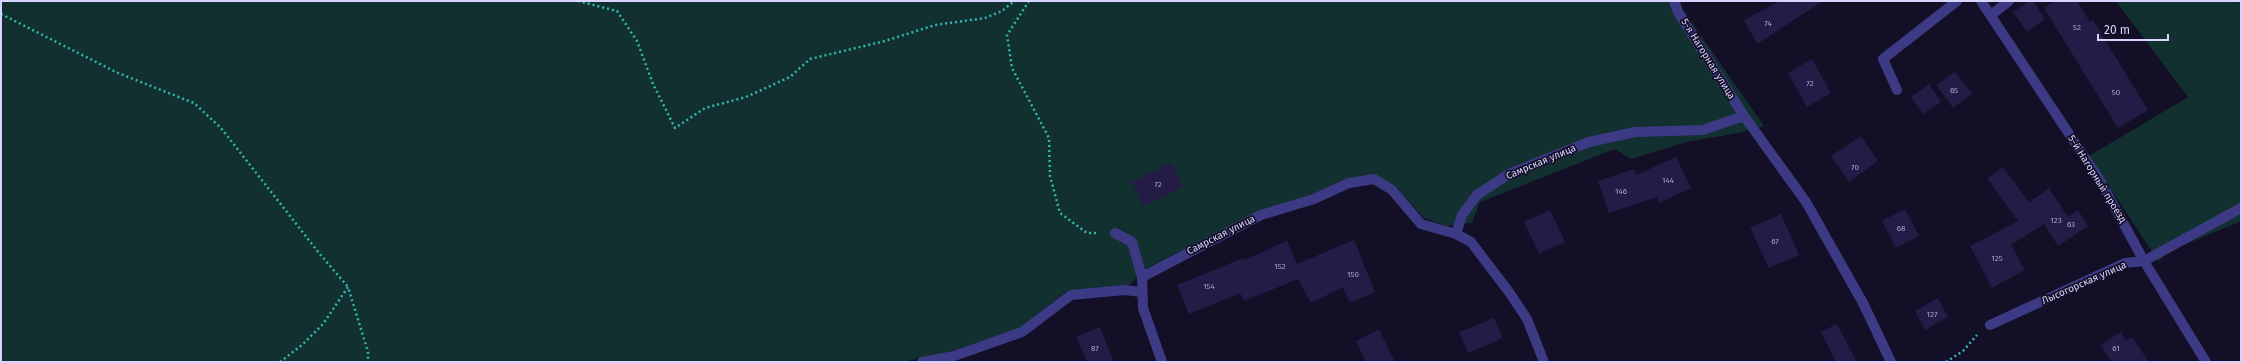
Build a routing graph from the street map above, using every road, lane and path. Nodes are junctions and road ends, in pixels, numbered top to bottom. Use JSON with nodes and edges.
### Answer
{"nodes":[{"id":1,"x":578,"y":1,"type":"edge"},
{"id":2,"x":1014,"y":1,"type":"edge"},
{"id":3,"x":1029,"y":1,"type":"edge"},
{"id":4,"x":1674,"y":1,"type":"edge"},
{"id":5,"x":1957,"y":1,"type":"edge"},
{"id":6,"x":1981,"y":1,"type":"edge"},
{"id":7,"x":2009,"y":1,"type":"edge"},
{"id":8,"x":1,"y":14,"type":"edge"},
{"id":9,"x":1991,"y":15,"type":"junction"},
{"id":10,"x":1897,"y":90,"type":"dead end"},
{"id":11,"x":1744,"y":116,"type":"junction"},
{"id":12,"x":2241,"y":208,"type":"edge"},
{"id":13,"x":1115,"y":234,"type":"joint"},
{"id":14,"x":1456,"y":234,"type":"junction"},
{"id":15,"x":2144,"y":261,"type":"junction"},
{"id":16,"x":1142,"y":277,"type":"junction"},
{"id":17,"x":348,"y":287,"type":"junction"},
{"id":18,"x":1141,"y":292,"type":"junction"},
{"id":19,"x":1990,"y":325,"type":"joint"},
{"id":20,"x":280,"y":362,"type":"edge"},
{"id":21,"x":368,"y":362,"type":"edge"},
{"id":22,"x":922,"y":362,"type":"edge"},
{"id":23,"x":1162,"y":362,"type":"edge"},
{"id":24,"x":1544,"y":362,"type":"edge"},
{"id":25,"x":1891,"y":362,"type":"edge"},
{"id":26,"x":1946,"y":362,"type":"edge"},
{"id":27,"x":2206,"y":362,"type":"edge"}],
"edges":[{"from":1,"to":2,"type":"path"},
{"from":3,"to":13,"type":"path"},
{"from":4,"to":11,"type":"street","name":"5-я Нагорная улица"},
{"from":5,"to":10,"type":"street"},
{"from":6,"to":9,"type":"street","name":"5-й Нагорный проезд"},
{"from":7,"to":9,"type":"street"},
{"from":8,"to":17,"type":"path"},
{"from":9,"to":15,"type":"street","name":"5-й Нагорный проезд"},
{"from":11,"to":14,"type":"street","name":"Самрская улица"},
{"from":11,"to":25,"type":"street","name":"5-я Нагорная улица"},
{"from":12,"to":15,"type":"street","name":"Лысогорская улица"},
{"from":13,"to":16,"type":"street"},
{"from":14,"to":16,"type":"street","name":"Самрская улица"},
{"from":14,"to":24,"type":"street"},
{"from":15,"to":19,"type":"street","name":"Лысогорская улица"},
{"from":15,"to":27,"type":"street","name":"5-й Нагорный проезд"},
{"from":16,"to":18,"type":"street"},
{"from":17,"to":20,"type":"path"},
{"from":17,"to":21,"type":"path"},
{"from":18,"to":22,"type":"street"},
{"from":18,"to":23,"type":"street"},
{"from":19,"to":26,"type":"path"}]}
